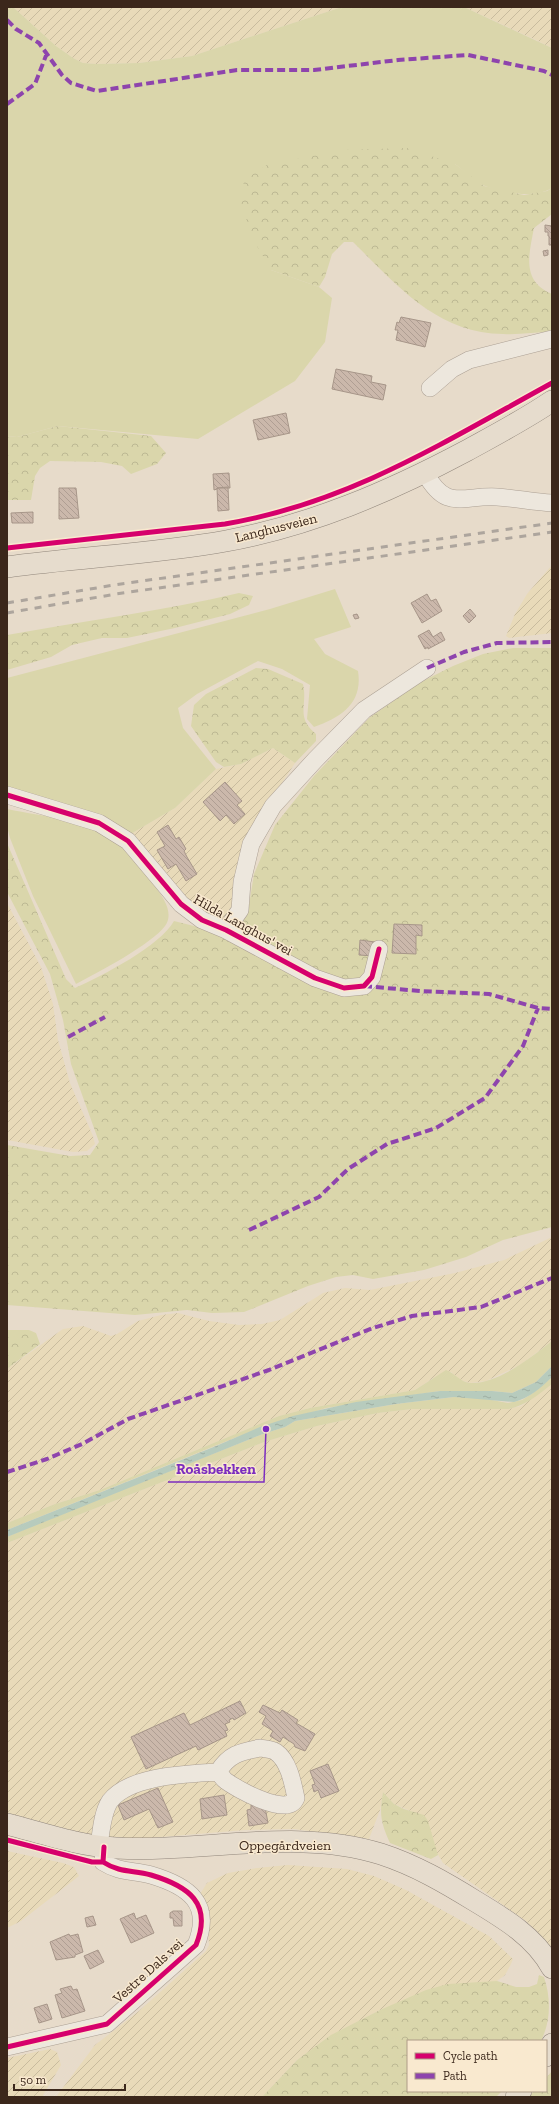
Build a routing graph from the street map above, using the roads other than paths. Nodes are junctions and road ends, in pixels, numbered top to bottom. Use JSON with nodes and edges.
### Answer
{"nodes":[{"id":1,"x":552,"y":339,"type":"edge"},
{"id":2,"x":430,"y":388,"type":"dead end"},
{"id":3,"x":552,"y":402,"type":"edge"},
{"id":4,"x":552,"y":408,"type":"edge"},
{"id":5,"x":524,"y":420,"type":"junction"},
{"id":6,"x":425,"y":473,"type":"junction"},
{"id":7,"x":552,"y":503,"type":"edge"},
{"id":8,"x":7,"y":567,"type":"edge"},
{"id":9,"x":427,"y":668,"type":"dead end"},
{"id":10,"x":7,"y":795,"type":"edge"},
{"id":11,"x":226,"y":930,"type":"junction"},
{"id":12,"x":379,"y":949,"type":"dead end"},
{"id":13,"x":218,"y":1772,"type":"dead end"},
{"id":14,"x":7,"y":1824,"type":"edge"},
{"id":15,"x":101,"y":1847,"type":"junction"},
{"id":16,"x":552,"y":1968,"type":"edge"},
{"id":17,"x":552,"y":2044,"type":"edge"},
{"id":18,"x":7,"y":2047,"type":"edge"},
{"id":19,"x":547,"y":2054,"type":"edge"}],
"edges":[{"from":1,"to":2,"type":"street"},
{"from":3,"to":5,"type":"main road","name":"Langhusveien"},
{"from":4,"to":5,"type":"main road","name":"Langhusveien"},
{"from":5,"to":6,"type":"main road","name":"Langhusveien"},
{"from":6,"to":7,"type":"street"},
{"from":6,"to":8,"type":"main road","name":"Langhusveien"},
{"from":9,"to":11,"type":"street"},
{"from":10,"to":11,"type":"street","name":"Hilda Langhus' vei"},
{"from":11,"to":12,"type":"street","name":"Hilda Langhus' vei"},
{"from":13,"to":15,"type":"street"},
{"from":14,"to":15,"type":"main road","name":"Oppegårdveien"},
{"from":15,"to":16,"type":"main road","name":"Oppegårdveien"},
{"from":15,"to":18,"type":"street","name":"Vestre Dals vei"},
{"from":17,"to":19,"type":"main road"}]}
